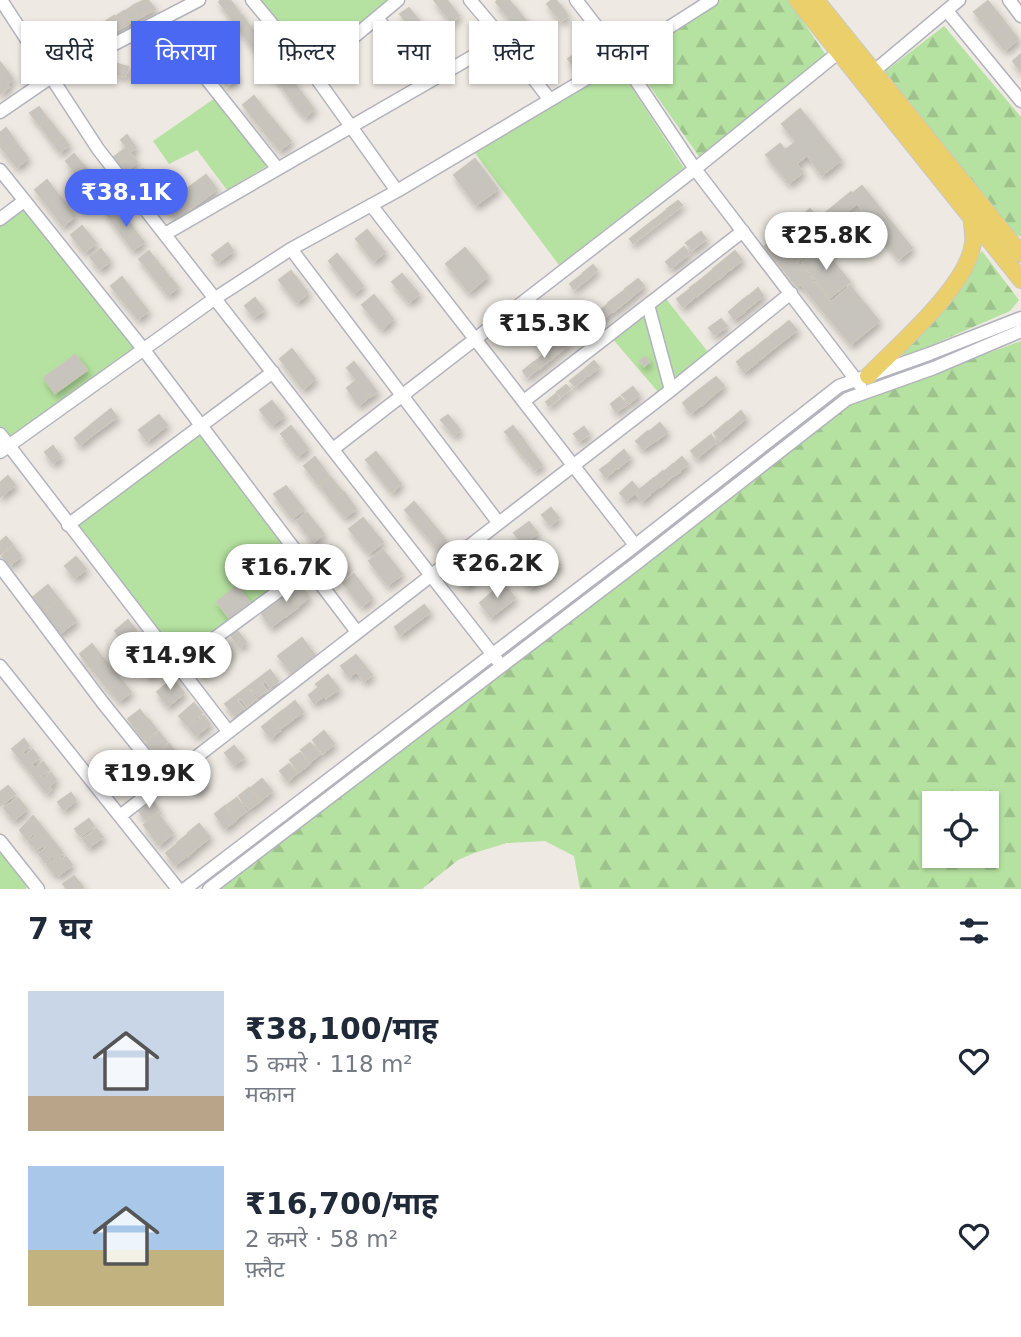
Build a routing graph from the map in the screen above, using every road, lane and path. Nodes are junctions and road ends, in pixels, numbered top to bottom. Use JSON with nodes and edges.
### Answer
{"nodes":[{"id":1,"x":1,"y":0,"type":"edge"},
{"id":2,"x":199,"y":0,"type":"edge"},
{"id":3,"x":252,"y":0,"type":"edge"},
{"id":4,"x":398,"y":0,"type":"edge"},
{"id":5,"x":470,"y":0,"type":"edge"},
{"id":6,"x":576,"y":0,"type":"edge"},
{"id":7,"x":712,"y":0,"type":"edge"},
{"id":8,"x":797,"y":0,"type":"edge"},
{"id":9,"x":816,"y":0,"type":"edge"},
{"id":10,"x":959,"y":0,"type":"edge"},
{"id":11,"x":1009,"y":0,"type":"edge"},
{"id":12,"x":947,"y":10,"type":"junction"},
{"id":13,"x":1021,"y":16,"type":"edge"},
{"id":14,"x":377,"y":18,"type":"junction"},
{"id":15,"x":160,"y":20,"type":"junction"},
{"id":16,"x":270,"y":21,"type":"edge"},
{"id":17,"x":379,"y":21,"type":"edge"},
{"id":18,"x":488,"y":21,"type":"edge"},
{"id":19,"x":592,"y":21,"type":"edge"},
{"id":20,"x":673,"y":25,"type":"edge"},
{"id":21,"x":21,"y":31,"type":"edge"},
{"id":22,"x":359,"y":33,"type":"edge"},
{"id":23,"x":117,"y":42,"type":"edge"},
{"id":24,"x":844,"y":48,"type":"junction"},
{"id":25,"x":866,"y":72,"type":"junction"},
{"id":26,"x":41,"y":84,"type":"edge"},
{"id":27,"x":56,"y":84,"type":"edge"},
{"id":28,"x":320,"y":84,"type":"edge"},
{"id":29,"x":424,"y":84,"type":"edge"},
{"id":30,"x":538,"y":84,"type":"edge"},
{"id":31,"x":577,"y":84,"type":"edge"},
{"id":32,"x":638,"y":84,"type":"edge"},
{"id":33,"x":550,"y":100,"type":"junction"},
{"id":34,"x":1021,"y":101,"type":"edge"},
{"id":35,"x":0,"y":112,"type":"edge"},
{"id":36,"x":351,"y":128,"type":"junction"},
{"id":37,"x":277,"y":168,"type":"junction"},
{"id":38,"x":695,"y":169,"type":"junction"},
{"id":39,"x":0,"y":170,"type":"edge"},
{"id":40,"x":397,"y":191,"type":"junction"},
{"id":41,"x":24,"y":201,"type":"junction"},
{"id":42,"x":371,"y":205,"type":"junction"},
{"id":43,"x":0,"y":219,"type":"edge"},
{"id":44,"x":972,"y":221,"type":"junction"},
{"id":45,"x":743,"y":231,"type":"junction"},
{"id":46,"x":165,"y":234,"type":"junction"},
{"id":47,"x":291,"y":249,"type":"junction"},
{"id":48,"x":1020,"y":252,"type":"edge"},
{"id":49,"x":1021,"y":280,"type":"edge"},
{"id":50,"x":791,"y":293,"type":"junction"},
{"id":51,"x":214,"y":299,"type":"junction"},
{"id":52,"x":648,"y":305,"type":"junction"},
{"id":53,"x":1021,"y":318,"type":"edge"},
{"id":54,"x":1021,"y":331,"type":"edge"},
{"id":55,"x":476,"y":338,"type":"junction"},
{"id":56,"x":144,"y":350,"type":"junction"},
{"id":57,"x":273,"y":372,"type":"junction"},
{"id":58,"x":863,"y":377,"type":"junction"},
{"id":59,"x":671,"y":390,"type":"junction"},
{"id":60,"x":864,"y":393,"type":"junction"},
{"id":61,"x":402,"y":396,"type":"junction"},
{"id":62,"x":524,"y":401,"type":"junction"},
{"id":63,"x":202,"y":426,"type":"junction"},
{"id":64,"x":0,"y":434,"type":"edge"},
{"id":65,"x":5,"y":449,"type":"edge"},
{"id":66,"x":332,"y":449,"type":"junction"},
{"id":67,"x":573,"y":465,"type":"junction"},
{"id":68,"x":498,"y":522,"type":"junction"},
{"id":69,"x":68,"y":525,"type":"junction"},
{"id":70,"x":635,"y":545,"type":"junction"},
{"id":71,"x":0,"y":566,"type":"edge"},
{"id":72,"x":309,"y":569,"type":"junction"},
{"id":73,"x":430,"y":574,"type":"junction"},
{"id":74,"x":358,"y":632,"type":"junction"},
{"id":75,"x":492,"y":654,"type":"junction"},
{"id":76,"x":178,"y":665,"type":"junction"},
{"id":77,"x":0,"y":666,"type":"edge"},
{"id":78,"x":500,"y":667,"type":"junction"},
{"id":79,"x":228,"y":731,"type":"junction"},
{"id":80,"x":165,"y":780,"type":"junction"},
{"id":81,"x":120,"y":816,"type":"junction"},
{"id":82,"x":0,"y":841,"type":"edge"},
{"id":83,"x":37,"y":889,"type":"edge"},
{"id":84,"x":177,"y":889,"type":"edge"},
{"id":85,"x":185,"y":889,"type":"edge"},
{"id":86,"x":209,"y":889,"type":"edge"}],
"edges":[{"from":1,"to":21,"type":"street"},
{"from":2,"to":15,"type":"street"},
{"from":3,"to":16,"type":"street"},
{"from":4,"to":14,"type":"street"},
{"from":5,"to":18,"type":"street"},
{"from":6,"to":19,"type":"street"},
{"from":7,"to":20,"type":"street"},
{"from":8,"to":24,"type":"main road"},
{"from":9,"to":24,"type":"main road"},
{"from":10,"to":12,"type":"street"},
{"from":11,"to":13,"type":"street"},
{"from":12,"to":25,"type":"street"},
{"from":12,"to":34,"type":"street"},
{"from":14,"to":17,"type":"street"},
{"from":14,"to":22,"type":"street"},
{"from":15,"to":23,"type":"street"},
{"from":15,"to":37,"type":"street"},
{"from":24,"to":25,"type":"main road"},
{"from":24,"to":38,"type":"street"},
{"from":25,"to":44,"type":"main road"},
{"from":25,"to":48,"type":"main road"},
{"from":26,"to":35,"type":"street"},
{"from":27,"to":46,"type":"street"},
{"from":28,"to":36,"type":"street"},
{"from":29,"to":36,"type":"street"},
{"from":30,"to":33,"type":"street"},
{"from":31,"to":33,"type":"street"},
{"from":32,"to":38,"type":"street"},
{"from":33,"to":40,"type":"street"},
{"from":36,"to":37,"type":"street"},
{"from":36,"to":40,"type":"street"},
{"from":37,"to":46,"type":"street"},
{"from":38,"to":45,"type":"street"},
{"from":38,"to":55,"type":"street"},
{"from":39,"to":41,"type":"street"},
{"from":40,"to":42,"type":"street"},
{"from":41,"to":43,"type":"street"},
{"from":41,"to":56,"type":"street"},
{"from":42,"to":47,"type":"street"},
{"from":42,"to":55,"type":"street"},
{"from":44,"to":49,"type":"main road"},
{"from":44,"to":58,"type":"main road"},
{"from":45,"to":50,"type":"street"},
{"from":45,"to":52,"type":"street"},
{"from":46,"to":51,"type":"street"},
{"from":47,"to":51,"type":"street"},
{"from":47,"to":61,"type":"street"},
{"from":50,"to":58,"type":"street"},
{"from":50,"to":59,"type":"street"},
{"from":51,"to":56,"type":"street"},
{"from":51,"to":57,"type":"street"},
{"from":52,"to":59,"type":"street"},
{"from":52,"to":62,"type":"street"},
{"from":53,"to":58,"type":"street"},
{"from":54,"to":60,"type":"street"},
{"from":55,"to":61,"type":"street"},
{"from":55,"to":62,"type":"street"},
{"from":56,"to":63,"type":"street"},
{"from":56,"to":65,"type":"street"},
{"from":57,"to":63,"type":"street"},
{"from":57,"to":66,"type":"street"},
{"from":58,"to":60,"type":"street"},
{"from":58,"to":70,"type":"street"},
{"from":59,"to":67,"type":"street"},
{"from":60,"to":78,"type":"street"},
{"from":61,"to":66,"type":"street"},
{"from":61,"to":68,"type":"street"},
{"from":62,"to":67,"type":"street"},
{"from":63,"to":69,"type":"street"},
{"from":63,"to":72,"type":"street"},
{"from":64,"to":65,"type":"street"},
{"from":65,"to":69,"type":"street"},
{"from":66,"to":73,"type":"street"},
{"from":67,"to":68,"type":"street"},
{"from":67,"to":70,"type":"street"},
{"from":68,"to":73,"type":"street"},
{"from":69,"to":76,"type":"street"},
{"from":70,"to":75,"type":"street"},
{"from":71,"to":80,"type":"street"},
{"from":72,"to":74,"type":"street"},
{"from":72,"to":76,"type":"street"},
{"from":73,"to":74,"type":"street"},
{"from":73,"to":75,"type":"street"},
{"from":74,"to":79,"type":"street"},
{"from":75,"to":78,"type":"street"},
{"from":75,"to":85,"type":"street"},
{"from":76,"to":79,"type":"street"},
{"from":77,"to":81,"type":"street"},
{"from":78,"to":86,"type":"street"},
{"from":79,"to":80,"type":"street"},
{"from":80,"to":81,"type":"street"},
{"from":81,"to":84,"type":"street"},
{"from":82,"to":83,"type":"street"}]}
